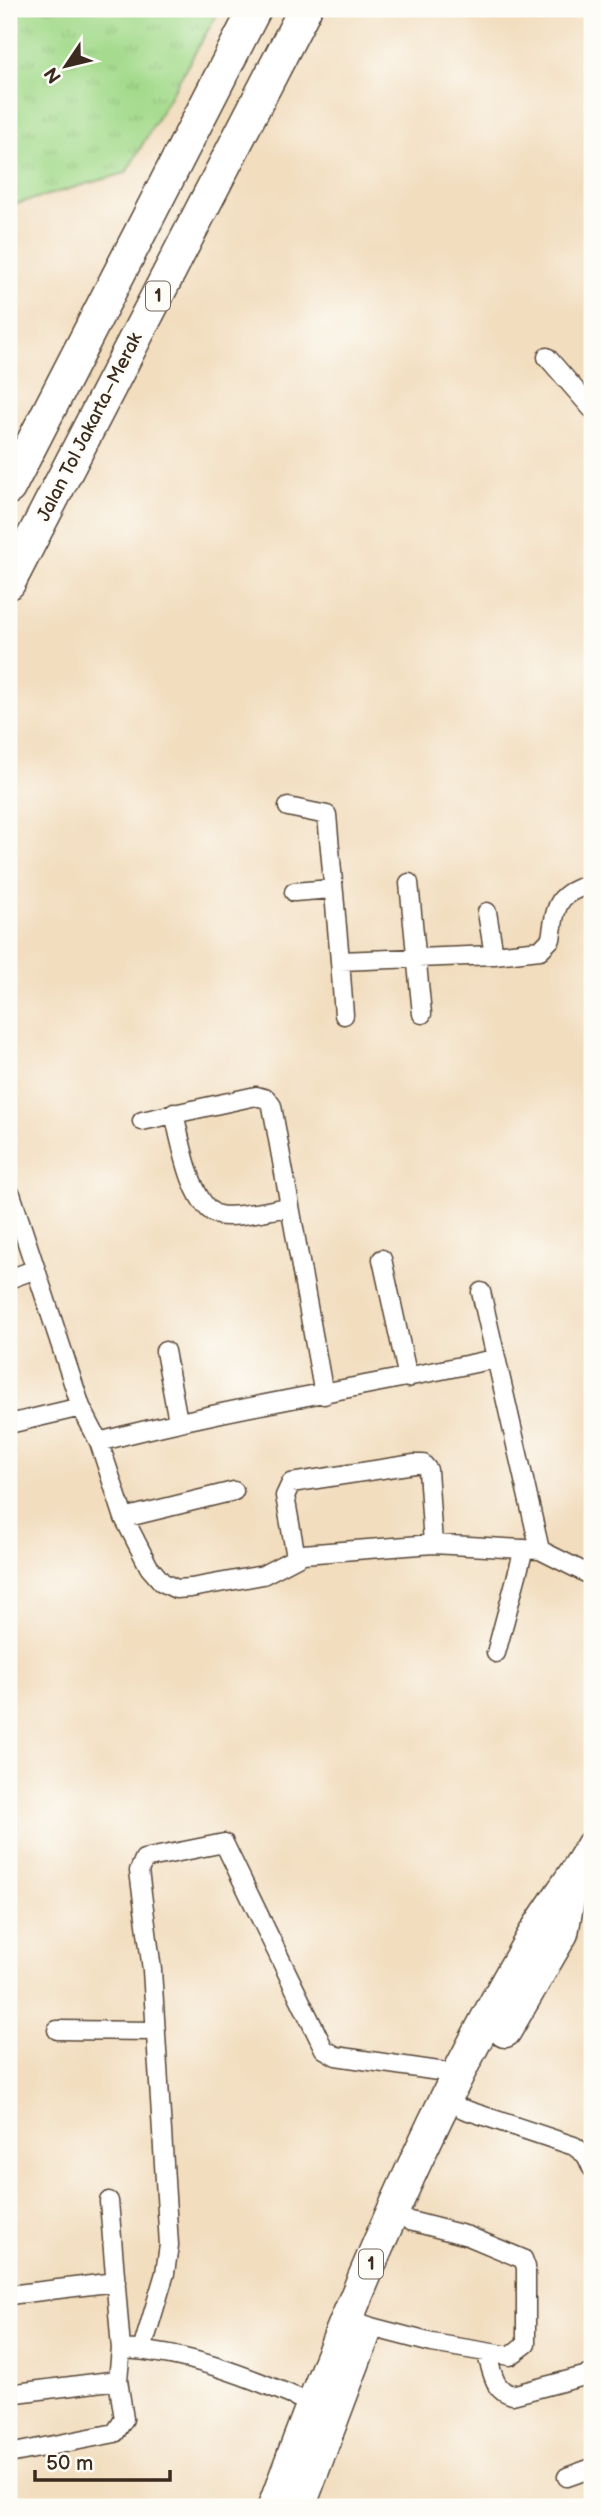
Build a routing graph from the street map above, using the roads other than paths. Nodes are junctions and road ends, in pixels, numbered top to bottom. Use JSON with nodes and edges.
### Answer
{"nodes":[{"id":1,"x":255,"y":9,"type":"edge"},
{"id":2,"x":305,"y":9,"type":"edge"},
{"id":3,"x":547,"y":357,"type":"dead end"},
{"id":4,"x":592,"y":409,"type":"edge"},
{"id":5,"x":9,"y":488,"type":"edge"},
{"id":6,"x":9,"y":583,"type":"edge"},
{"id":7,"x":288,"y":807,"type":"dead end"},
{"id":8,"x":409,"y":883,"type":"dead end"},
{"id":9,"x":592,"y":884,"type":"edge"},
{"id":10,"x":331,"y":888,"type":"junction"},
{"id":11,"x":294,"y":892,"type":"dead end"},
{"id":12,"x":488,"y":912,"type":"dead end"},
{"id":13,"x":494,"y":955,"type":"junction"},
{"id":14,"x":419,"y":958,"type":"junction"},
{"id":15,"x":340,"y":961,"type":"junction"},
{"id":16,"x":422,"y":1014,"type":"dead end"},
{"id":17,"x":344,"y":1015,"type":"dead end"},
{"id":18,"x":174,"y":1113,"type":"junction"},
{"id":19,"x":142,"y":1121,"type":"dead end"},
{"id":20,"x":15,"y":1192,"type":"edge"},
{"id":21,"x":290,"y":1207,"type":"junction"},
{"id":22,"x":382,"y":1259,"type":"dead end"},
{"id":23,"x":36,"y":1269,"type":"junction"},
{"id":24,"x":9,"y":1279,"type":"edge"},
{"id":25,"x":481,"y":1292,"type":"dead end"},
{"id":26,"x":165,"y":1351,"type":"dead end"},
{"id":27,"x":494,"y":1359,"type":"junction"},
{"id":28,"x":408,"y":1378,"type":"junction"},
{"id":29,"x":324,"y":1395,"type":"junction"},
{"id":30,"x":81,"y":1407,"type":"junction"},
{"id":31,"x":177,"y":1421,"type":"junction"},
{"id":32,"x":9,"y":1424,"type":"edge"},
{"id":33,"x":99,"y":1442,"type":"junction"},
{"id":34,"x":234,"y":1491,"type":"dead end"},
{"id":35,"x":124,"y":1518,"type":"junction"},
{"id":36,"x":433,"y":1545,"type":"junction"},
{"id":37,"x":532,"y":1550,"type":"junction"},
{"id":38,"x":296,"y":1557,"type":"junction"},
{"id":39,"x":592,"y":1576,"type":"edge"},
{"id":40,"x":496,"y":1653,"type":"dead end"},
{"id":41,"x":592,"y":1846,"type":"edge"},
{"id":42,"x":572,"y":1884,"type":"junction"},
{"id":43,"x":57,"y":2030,"type":"dead end"},
{"id":44,"x":156,"y":2031,"type":"junction"},
{"id":45,"x":459,"y":2074,"type":"junction"},
{"id":46,"x":464,"y":2109,"type":"junction"},
{"id":47,"x":592,"y":2168,"type":"edge"},
{"id":48,"x":109,"y":2201,"type":"dead end"},
{"id":49,"x":410,"y":2221,"type":"junction"},
{"id":50,"x":116,"y":2282,"type":"junction"},
{"id":51,"x":9,"y":2295,"type":"edge"},
{"id":52,"x":367,"y":2326,"type":"junction"},
{"id":53,"x":121,"y":2349,"type":"junction"},
{"id":54,"x":142,"y":2350,"type":"junction"},
{"id":55,"x":486,"y":2353,"type":"junction"},
{"id":56,"x":592,"y":2374,"type":"edge"},
{"id":57,"x":118,"y":2380,"type":"junction"},
{"id":58,"x":9,"y":2394,"type":"edge"},
{"id":59,"x":312,"y":2404,"type":"junction"},
{"id":60,"x":9,"y":2454,"type":"edge"},
{"id":61,"x":592,"y":2468,"type":"edge"},
{"id":62,"x":567,"y":2477,"type":"dead end"},
{"id":63,"x":274,"y":2507,"type":"edge"},
{"id":64,"x":299,"y":2507,"type":"edge"}],
"edges":[{"from":1,"to":5,"type":"highway","number":"1"},
{"from":2,"to":6,"type":"highway","name":"Jalan Tol Jakarta–Merak","number":"1"},
{"from":3,"to":4,"type":"street"},
{"from":7,"to":10,"type":"street"},
{"from":8,"to":14,"type":"street"},
{"from":9,"to":13,"type":"street"},
{"from":10,"to":11,"type":"street"},
{"from":10,"to":15,"type":"street"},
{"from":12,"to":13,"type":"street"},
{"from":13,"to":14,"type":"street"},
{"from":14,"to":15,"type":"street"},
{"from":14,"to":16,"type":"street"},
{"from":15,"to":17,"type":"street"},
{"from":18,"to":19,"type":"street"},
{"from":18,"to":21,"type":"street"},
{"from":18,"to":21,"type":"street"},
{"from":20,"to":23,"type":"street"},
{"from":21,"to":29,"type":"street"},
{"from":22,"to":28,"type":"street"},
{"from":23,"to":24,"type":"street"},
{"from":23,"to":30,"type":"street"},
{"from":25,"to":27,"type":"street"},
{"from":26,"to":31,"type":"street"},
{"from":27,"to":28,"type":"street"},
{"from":27,"to":37,"type":"street"},
{"from":28,"to":29,"type":"street"},
{"from":29,"to":31,"type":"street"},
{"from":30,"to":32,"type":"street"},
{"from":30,"to":33,"type":"street"},
{"from":31,"to":33,"type":"street"},
{"from":33,"to":35,"type":"street"},
{"from":34,"to":35,"type":"street"},
{"from":35,"to":38,"type":"street"},
{"from":36,"to":37,"type":"street"},
{"from":36,"to":38,"type":"street"},
{"from":36,"to":38,"type":"street"},
{"from":37,"to":39,"type":"street"},
{"from":37,"to":40,"type":"street"},
{"from":41,"to":42,"type":"highway","number":"1"},
{"from":42,"to":45,"type":"highway","number":"1"},
{"from":42,"to":46,"type":"highway","number":"1"},
{"from":43,"to":44,"type":"street"},
{"from":44,"to":45,"type":"street"},
{"from":44,"to":54,"type":"street"},
{"from":45,"to":59,"type":"highway","number":"1"},
{"from":46,"to":47,"type":"street"},
{"from":46,"to":49,"type":"highway","number":"1"},
{"from":48,"to":50,"type":"street"},
{"from":49,"to":52,"type":"highway","number":"1"},
{"from":49,"to":55,"type":"street"},
{"from":50,"to":51,"type":"street"},
{"from":50,"to":53,"type":"street"},
{"from":52,"to":55,"type":"street"},
{"from":52,"to":64,"type":"highway","number":"1"},
{"from":53,"to":54,"type":"street"},
{"from":53,"to":57,"type":"street"},
{"from":54,"to":59,"type":"street"},
{"from":55,"to":56,"type":"street"},
{"from":57,"to":58,"type":"street"},
{"from":57,"to":60,"type":"street"},
{"from":59,"to":63,"type":"highway","number":"1"},
{"from":61,"to":62,"type":"street"}]}
